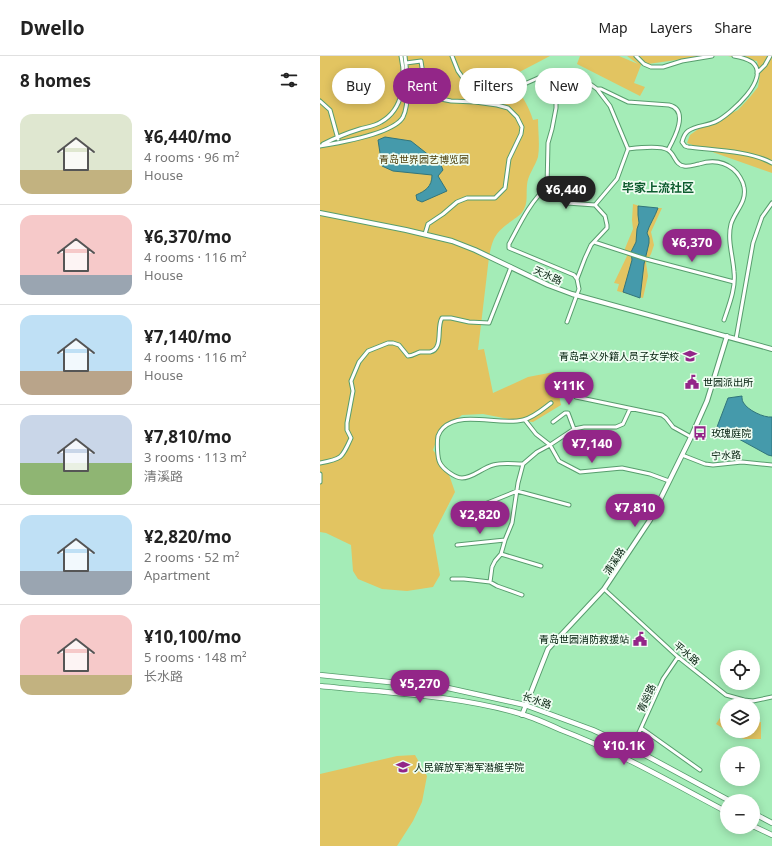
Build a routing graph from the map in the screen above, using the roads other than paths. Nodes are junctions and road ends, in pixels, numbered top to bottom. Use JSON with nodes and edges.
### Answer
{"nodes":[{"id":1,"x":401,"y":56,"type":"edge"},
{"id":2,"x":405,"y":56,"type":"edge"},
{"id":3,"x":452,"y":56,"type":"edge"},
{"id":4,"x":636,"y":56,"type":"edge"},
{"id":5,"x":712,"y":56,"type":"edge"},
{"id":6,"x":734,"y":56,"type":"edge"},
{"id":7,"x":770,"y":56,"type":"edge"},
{"id":8,"x":406,"y":63,"type":"junction"},
{"id":9,"x":757,"y":73,"type":"junction"},
{"id":10,"x":535,"y":79,"type":"edge"},
{"id":11,"x":592,"y":85,"type":"edge"},
{"id":12,"x":597,"y":89,"type":"junction"},
{"id":13,"x":320,"y":101,"type":"edge"},
{"id":14,"x":556,"y":104,"type":"edge"},
{"id":15,"x":338,"y":137,"type":"junction"},
{"id":16,"x":339,"y":143,"type":"junction"},
{"id":17,"x":320,"y":146,"type":"edge"},
{"id":18,"x":628,"y":149,"type":"junction"},
{"id":19,"x":668,"y":150,"type":"junction"},
{"id":20,"x":772,"y":163,"type":"edge"},
{"id":21,"x":547,"y":187,"type":"junction"},
{"id":22,"x":772,"y":203,"type":"edge"},
{"id":23,"x":595,"y":205,"type":"junction"},
{"id":24,"x":320,"y":213,"type":"edge"},
{"id":25,"x":424,"y":234,"type":"junction"},
{"id":26,"x":594,"y":242,"type":"junction"},
{"id":27,"x":511,"y":267,"type":"junction"},
{"id":28,"x":577,"y":279,"type":"junction"},
{"id":29,"x":734,"y":282,"type":"junction"},
{"id":30,"x":577,"y":296,"type":"junction"},
{"id":31,"x":724,"y":320,"type":"dead end"},
{"id":32,"x":567,"y":322,"type":"dead end"},
{"id":33,"x":727,"y":336,"type":"junction"},
{"id":34,"x":736,"y":339,"type":"junction"},
{"id":35,"x":772,"y":349,"type":"edge"},
{"id":36,"x":576,"y":397,"type":"dead end"},
{"id":37,"x":551,"y":403,"type":"dead end"},
{"id":38,"x":630,"y":409,"type":"junction"},
{"id":39,"x":524,"y":420,"type":"junction"},
{"id":40,"x":553,"y":422,"type":"dead end"},
{"id":41,"x":574,"y":429,"type":"junction"},
{"id":42,"x":691,"y":437,"type":"junction"},
{"id":43,"x":550,"y":445,"type":"junction"},
{"id":44,"x":682,"y":456,"type":"junction"},
{"id":45,"x":320,"y":463,"type":"edge"},
{"id":46,"x":523,"y":464,"type":"junction"},
{"id":47,"x":772,"y":465,"type":"edge"},
{"id":48,"x":320,"y":474,"type":"edge"},
{"id":49,"x":669,"y":481,"type":"junction"},
{"id":50,"x":320,"y":482,"type":"edge"},
{"id":51,"x":517,"y":491,"type":"junction"},
{"id":52,"x":569,"y":505,"type":"dead end"},
{"id":53,"x":466,"y":509,"type":"dead end"},
{"id":54,"x":505,"y":540,"type":"junction"},
{"id":55,"x":457,"y":545,"type":"dead end"},
{"id":56,"x":501,"y":554,"type":"junction"},
{"id":57,"x":541,"y":566,"type":"dead end"},
{"id":58,"x":452,"y":579,"type":"dead end"},
{"id":59,"x":490,"y":582,"type":"junction"},
{"id":60,"x":604,"y":589,"type":"junction"},
{"id":61,"x":522,"y":595,"type":"dead end"},
{"id":62,"x":678,"y":657,"type":"junction"},
{"id":63,"x":320,"y":675,"type":"edge"},
{"id":64,"x":320,"y":686,"type":"edge"},
{"id":65,"x":772,"y":697,"type":"edge"},
{"id":66,"x":525,"y":705,"type":"junction"},
{"id":67,"x":522,"y":715,"type":"junction"},
{"id":68,"x":641,"y":728,"type":"junction"},
{"id":69,"x":632,"y":748,"type":"junction"},
{"id":70,"x":700,"y":770,"type":"dead end"},
{"id":71,"x":720,"y":796,"type":"edge"},
{"id":72,"x":720,"y":808,"type":"edge"},
{"id":73,"x":760,"y":817,"type":"edge"},
{"id":74,"x":772,"y":823,"type":"edge"},
{"id":75,"x":760,"y":830,"type":"edge"},
{"id":76,"x":767,"y":833,"type":"junction"},
{"id":77,"x":772,"y":835,"type":"edge"},
{"id":78,"x":772,"y":839,"type":"edge"}],
"edges":[{"from":1,"to":15,"type":"street"},
{"from":2,"to":8,"type":"street"},
{"from":3,"to":10,"type":"street"},
{"from":4,"to":5,"type":"street"},
{"from":6,"to":9,"type":"street"},
{"from":7,"to":9,"type":"street"},
{"from":8,"to":16,"type":"street"},
{"from":8,"to":25,"type":"street"},
{"from":9,"to":20,"type":"street"},
{"from":11,"to":12,"type":"street"},
{"from":12,"to":18,"type":"street"},
{"from":12,"to":19,"type":"street"},
{"from":13,"to":15,"type":"street"},
{"from":14,"to":21,"type":"street"},
{"from":15,"to":16,"type":"street"},
{"from":15,"to":17,"type":"street"},
{"from":16,"to":17,"type":"street"},
{"from":18,"to":19,"type":"street"},
{"from":18,"to":23,"type":"street"},
{"from":19,"to":29,"type":"street"},
{"from":21,"to":23,"type":"street"},
{"from":21,"to":28,"type":"street"},
{"from":22,"to":34,"type":"street"},
{"from":23,"to":26,"type":"street"},
{"from":24,"to":25,"type":"street","name":"天水路"},
{"from":25,"to":27,"type":"street","name":"天水路"},
{"from":26,"to":28,"type":"street"},
{"from":26,"to":29,"type":"street"},
{"from":27,"to":30,"type":"street","name":"天水路"},
{"from":27,"to":45,"type":"street"},
{"from":28,"to":30,"type":"street"},
{"from":29,"to":31,"type":"street"},
{"from":30,"to":32,"type":"street"},
{"from":30,"to":33,"type":"street","name":"天水路"},
{"from":33,"to":34,"type":"street","name":"天水路"},
{"from":33,"to":42,"type":"street","name":"清溪路"},
{"from":34,"to":35,"type":"street","name":"天水路"},
{"from":36,"to":38,"type":"street"},
{"from":37,"to":39,"type":"street"},
{"from":38,"to":41,"type":"street"},
{"from":38,"to":42,"type":"street"},
{"from":39,"to":43,"type":"street"},
{"from":39,"to":46,"type":"street"},
{"from":40,"to":41,"type":"street"},
{"from":41,"to":43,"type":"street"},
{"from":42,"to":44,"type":"street","name":"清溪路"},
{"from":43,"to":46,"type":"street"},
{"from":43,"to":49,"type":"street"},
{"from":44,"to":47,"type":"street","name":"宁水路"},
{"from":44,"to":49,"type":"street","name":"清溪路"},
{"from":46,"to":51,"type":"street"},
{"from":48,"to":50,"type":"street"},
{"from":49,"to":60,"type":"street","name":"清溪路"},
{"from":51,"to":52,"type":"street"},
{"from":51,"to":53,"type":"street"},
{"from":51,"to":54,"type":"street"},
{"from":54,"to":55,"type":"street"},
{"from":54,"to":56,"type":"street"},
{"from":56,"to":57,"type":"street"},
{"from":56,"to":59,"type":"street"},
{"from":58,"to":59,"type":"street"},
{"from":59,"to":61,"type":"street"},
{"from":60,"to":62,"type":"street","name":"平水路"},
{"from":60,"to":66,"type":"street","name":"清溪路"},
{"from":62,"to":65,"type":"street","name":"平水路"},
{"from":62,"to":68,"type":"street","name":"青峪路"},
{"from":63,"to":66,"type":"main road","name":"长水路"},
{"from":64,"to":67,"type":"main road","name":"长水路"},
{"from":66,"to":67,"type":"street","name":"清溪路"},
{"from":66,"to":69,"type":"main road","name":"长水路"},
{"from":67,"to":72,"type":"main road","name":"长水路"},
{"from":68,"to":69,"type":"street","name":"青峪路"},
{"from":68,"to":70,"type":"street"},
{"from":69,"to":71,"type":"main road","name":"长水路"},
{"from":73,"to":74,"type":"main road"},
{"from":75,"to":76,"type":"main road"},
{"from":76,"to":77,"type":"main road"},
{"from":76,"to":78,"type":"main road"}]}
